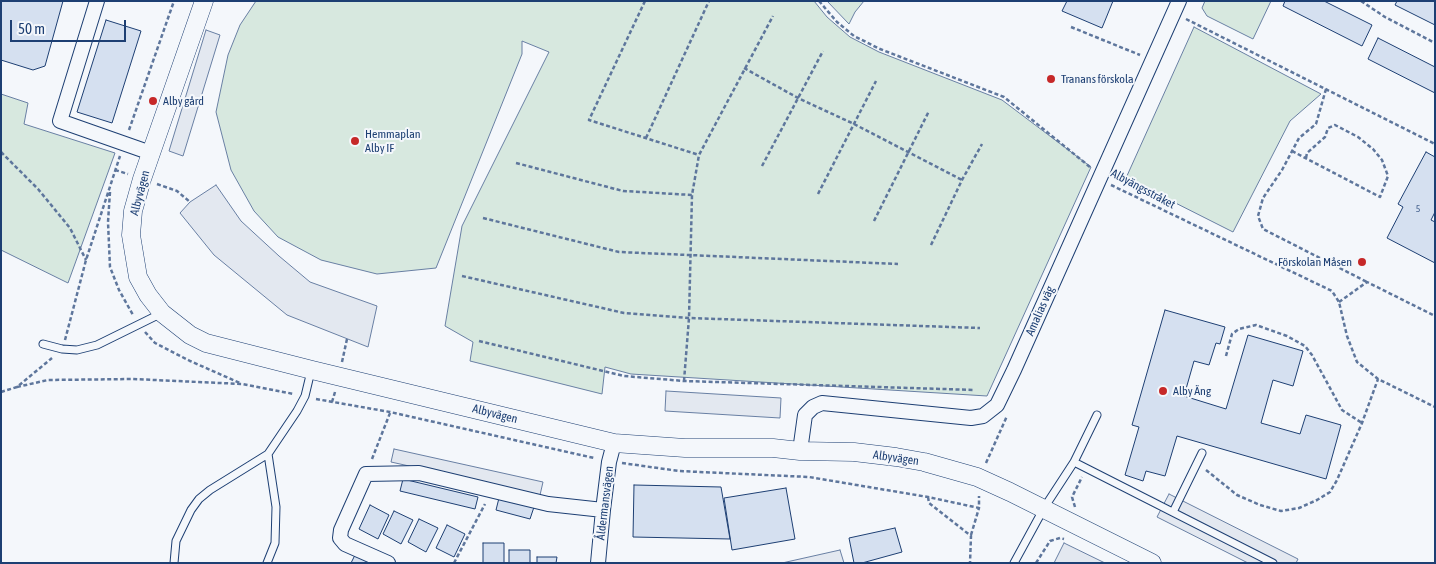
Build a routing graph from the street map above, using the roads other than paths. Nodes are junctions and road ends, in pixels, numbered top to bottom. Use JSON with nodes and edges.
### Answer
{"nodes":[{"id":1,"x":97,"y":1,"type":"edge"},
{"id":2,"x":204,"y":1,"type":"edge"},
{"id":3,"x":1179,"y":1,"type":"edge"},
{"id":4,"x":151,"y":153,"type":"junction"},
{"id":5,"x":162,"y":313,"type":"junction"},
{"id":6,"x":43,"y":344,"type":"dead end"},
{"id":7,"x":312,"y":370,"type":"junction"},
{"id":8,"x":1097,"y":415,"type":"dead end"},
{"id":9,"x":614,"y":443,"type":"junction"},
{"id":10,"x":800,"y":451,"type":"junction"},
{"id":11,"x":1202,"y":453,"type":"dead end"},
{"id":12,"x":268,"y":454,"type":"junction"},
{"id":13,"x":1074,"y":462,"type":"junction"},
{"id":14,"x":1044,"y":508,"type":"junction"},
{"id":15,"x":603,"y":510,"type":"junction"},
{"id":16,"x":1173,"y":512,"type":"junction"},
{"id":17,"x":174,"y":563,"type":"edge"},
{"id":18,"x":267,"y":563,"type":"edge"},
{"id":19,"x":388,"y":563,"type":"edge"},
{"id":20,"x":598,"y":563,"type":"edge"},
{"id":21,"x":1014,"y":563,"type":"edge"},
{"id":22,"x":1152,"y":563,"type":"edge"},
{"id":23,"x":1273,"y":563,"type":"edge"}],
"edges":[{"from":1,"to":4,"type":"street"},
{"from":2,"to":4,"type":"street","name":"Albyvägen"},
{"from":3,"to":10,"type":"street","name":"Amalias väg"},
{"from":4,"to":5,"type":"street","name":"Albyvägen"},
{"from":5,"to":6,"type":"lane"},
{"from":5,"to":7,"type":"street","name":"Albyvägen"},
{"from":7,"to":9,"type":"street","name":"Albyvägen"},
{"from":7,"to":12,"type":"lane"},
{"from":8,"to":13,"type":"lane"},
{"from":9,"to":10,"type":"street","name":"Albyvägen"},
{"from":9,"to":15,"type":"street","name":"Åldermansvägen"},
{"from":10,"to":14,"type":"street","name":"Albyvägen"},
{"from":11,"to":16,"type":"lane"},
{"from":12,"to":17,"type":"lane"},
{"from":12,"to":18,"type":"lane"},
{"from":13,"to":14,"type":"lane"},
{"from":13,"to":16,"type":"lane"},
{"from":14,"to":21,"type":"lane"},
{"from":14,"to":22,"type":"street","name":"Albyvägen"},
{"from":15,"to":19,"type":"street"},
{"from":15,"to":20,"type":"street","name":"Åldermansvägen"},
{"from":16,"to":23,"type":"lane"}]}
